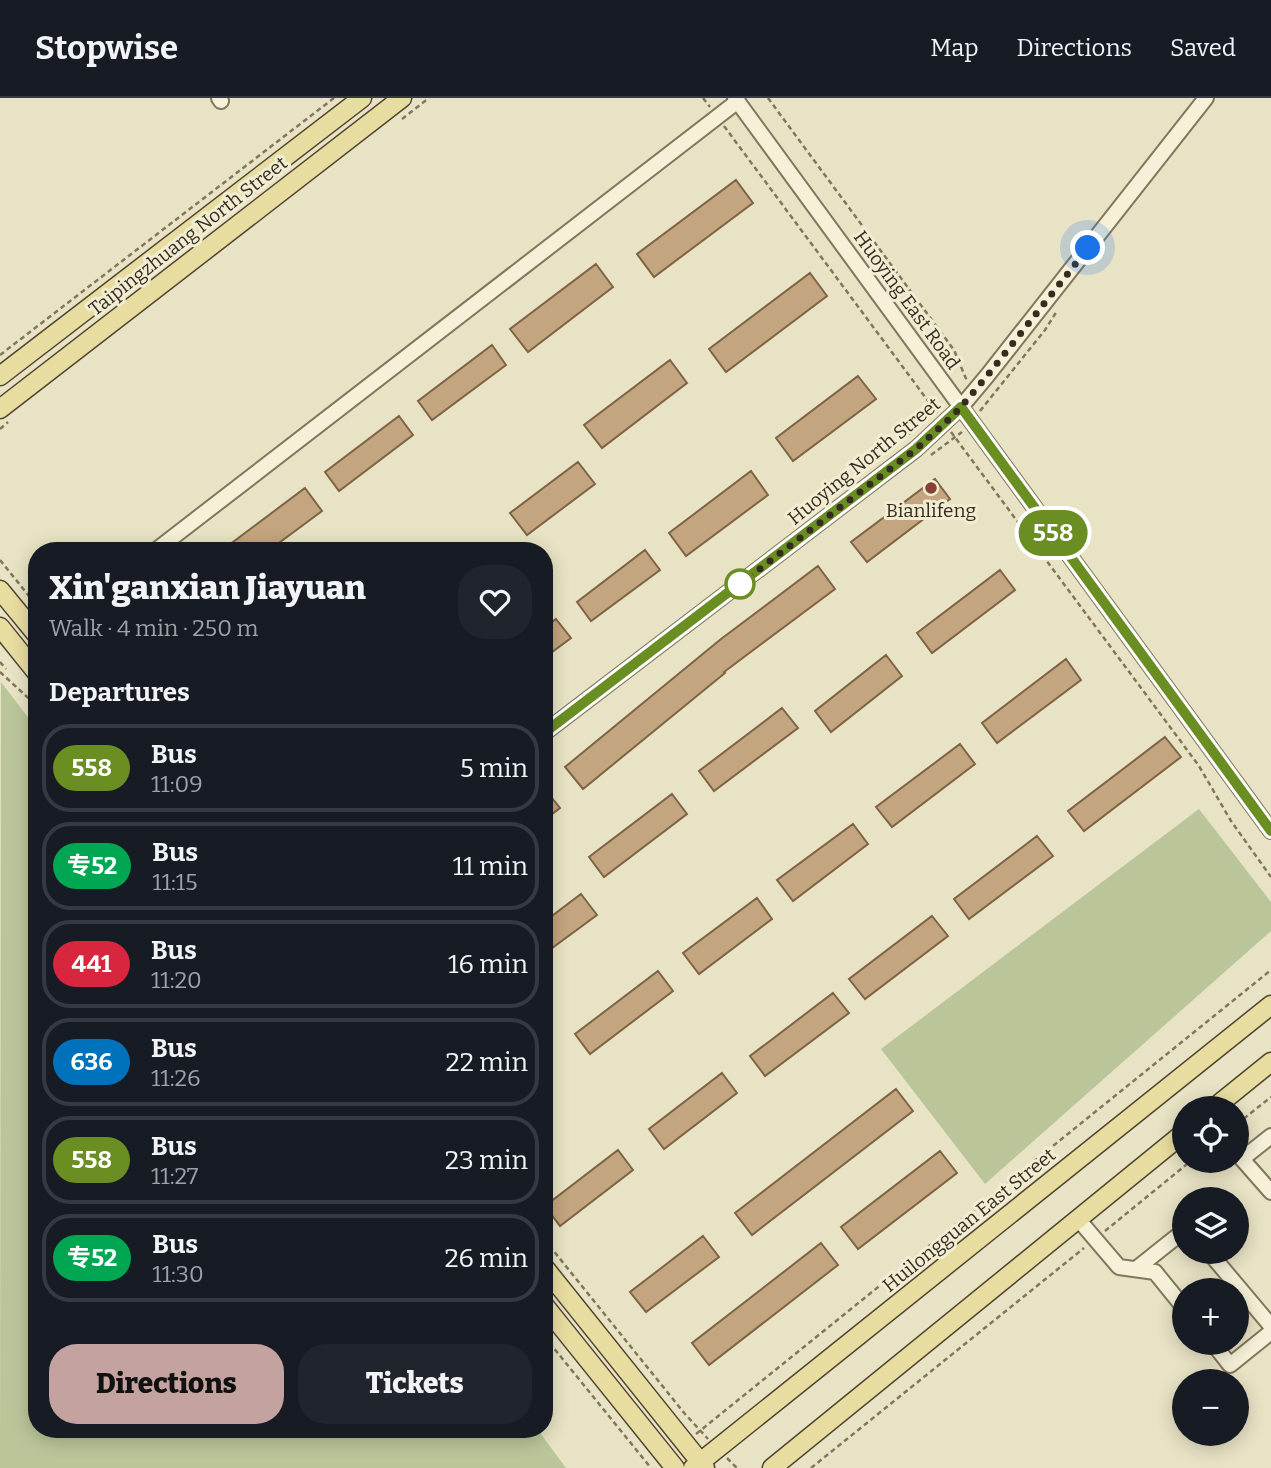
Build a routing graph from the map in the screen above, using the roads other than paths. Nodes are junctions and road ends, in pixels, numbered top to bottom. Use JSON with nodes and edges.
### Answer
{"nodes":[{"id":1,"x":362,"y":98,"type":"edge"},
{"id":2,"x":402,"y":98,"type":"edge"},
{"id":3,"x":1206,"y":98,"type":"edge"},
{"id":4,"x":737,"y":100,"type":"edge"},
{"id":5,"x":0,"y":376,"type":"edge"},
{"id":6,"x":961,"y":407,"type":"junction"},
{"id":7,"x":0,"y":409,"type":"edge"},
{"id":8,"x":167,"y":542,"type":"edge"},
{"id":9,"x":0,"y":590,"type":"edge"},
{"id":10,"x":28,"y":624,"type":"edge"},
{"id":11,"x":0,"y":627,"type":"edge"},
{"id":12,"x":28,"y":662,"type":"edge"},
{"id":13,"x":553,"y":726,"type":"edge"},
{"id":14,"x":1271,"y":831,"type":"edge"},
{"id":15,"x":1271,"y":1005,"type":"edge"},
{"id":16,"x":1271,"y":1062,"type":"edge"},
{"id":17,"x":1229,"y":1096,"type":"edge"},
{"id":18,"x":1271,"y":1136,"type":"edge"},
{"id":19,"x":1172,"y":1143,"type":"edge"},
{"id":20,"x":1271,"y":1192,"type":"edge"},
{"id":21,"x":1078,"y":1219,"type":"junction"},
{"id":22,"x":1172,"y":1240,"type":"edge"},
{"id":23,"x":1218,"y":1264,"type":"edge"},
{"id":24,"x":1136,"y":1269,"type":"junction"},
{"id":25,"x":553,"y":1278,"type":"edge"},
{"id":26,"x":1172,"y":1293,"type":"edge"},
{"id":27,"x":553,"y":1316,"type":"edge"},
{"id":28,"x":1271,"y":1329,"type":"edge"},
{"id":29,"x":1249,"y":1348,"type":"edge"},
{"id":30,"x":1222,"y":1355,"type":"edge"},
{"id":31,"x":1241,"y":1355,"type":"edge"},
{"id":32,"x":700,"y":1466,"type":"edge"},
{"id":33,"x":675,"y":1468,"type":"edge"},
{"id":34,"x":772,"y":1468,"type":"edge"}],
"edges":[{"from":1,"to":5,"type":"main road","name":"Taipingzhuang North Street"},
{"from":2,"to":7,"type":"main road","name":"Taipingzhuang North Street"},
{"from":3,"to":6,"type":"street","name":"Huoying North Street"},
{"from":4,"to":6,"type":"street","name":"Huoying East Road"},
{"from":4,"to":8,"type":"street"},
{"from":6,"to":13,"type":"street","name":"Huoying North Street"},
{"from":6,"to":14,"type":"street","name":"Huoying East Road"},
{"from":9,"to":10,"type":"main road"},
{"from":11,"to":12,"type":"main road"},
{"from":15,"to":32,"type":"main road","name":"Huilongguan East Street"},
{"from":16,"to":17,"type":"main road"},
{"from":18,"to":20,"type":"street"},
{"from":19,"to":21,"type":"main road"},
{"from":21,"to":24,"type":"street"},
{"from":21,"to":34,"type":"main road"},
{"from":22,"to":24,"type":"street"},
{"from":23,"to":28,"type":"street"},
{"from":24,"to":26,"type":"street"},
{"from":25,"to":32,"type":"main road"},
{"from":27,"to":33,"type":"main road"},
{"from":28,"to":29,"type":"street"},
{"from":30,"to":31,"type":"street"}]}
